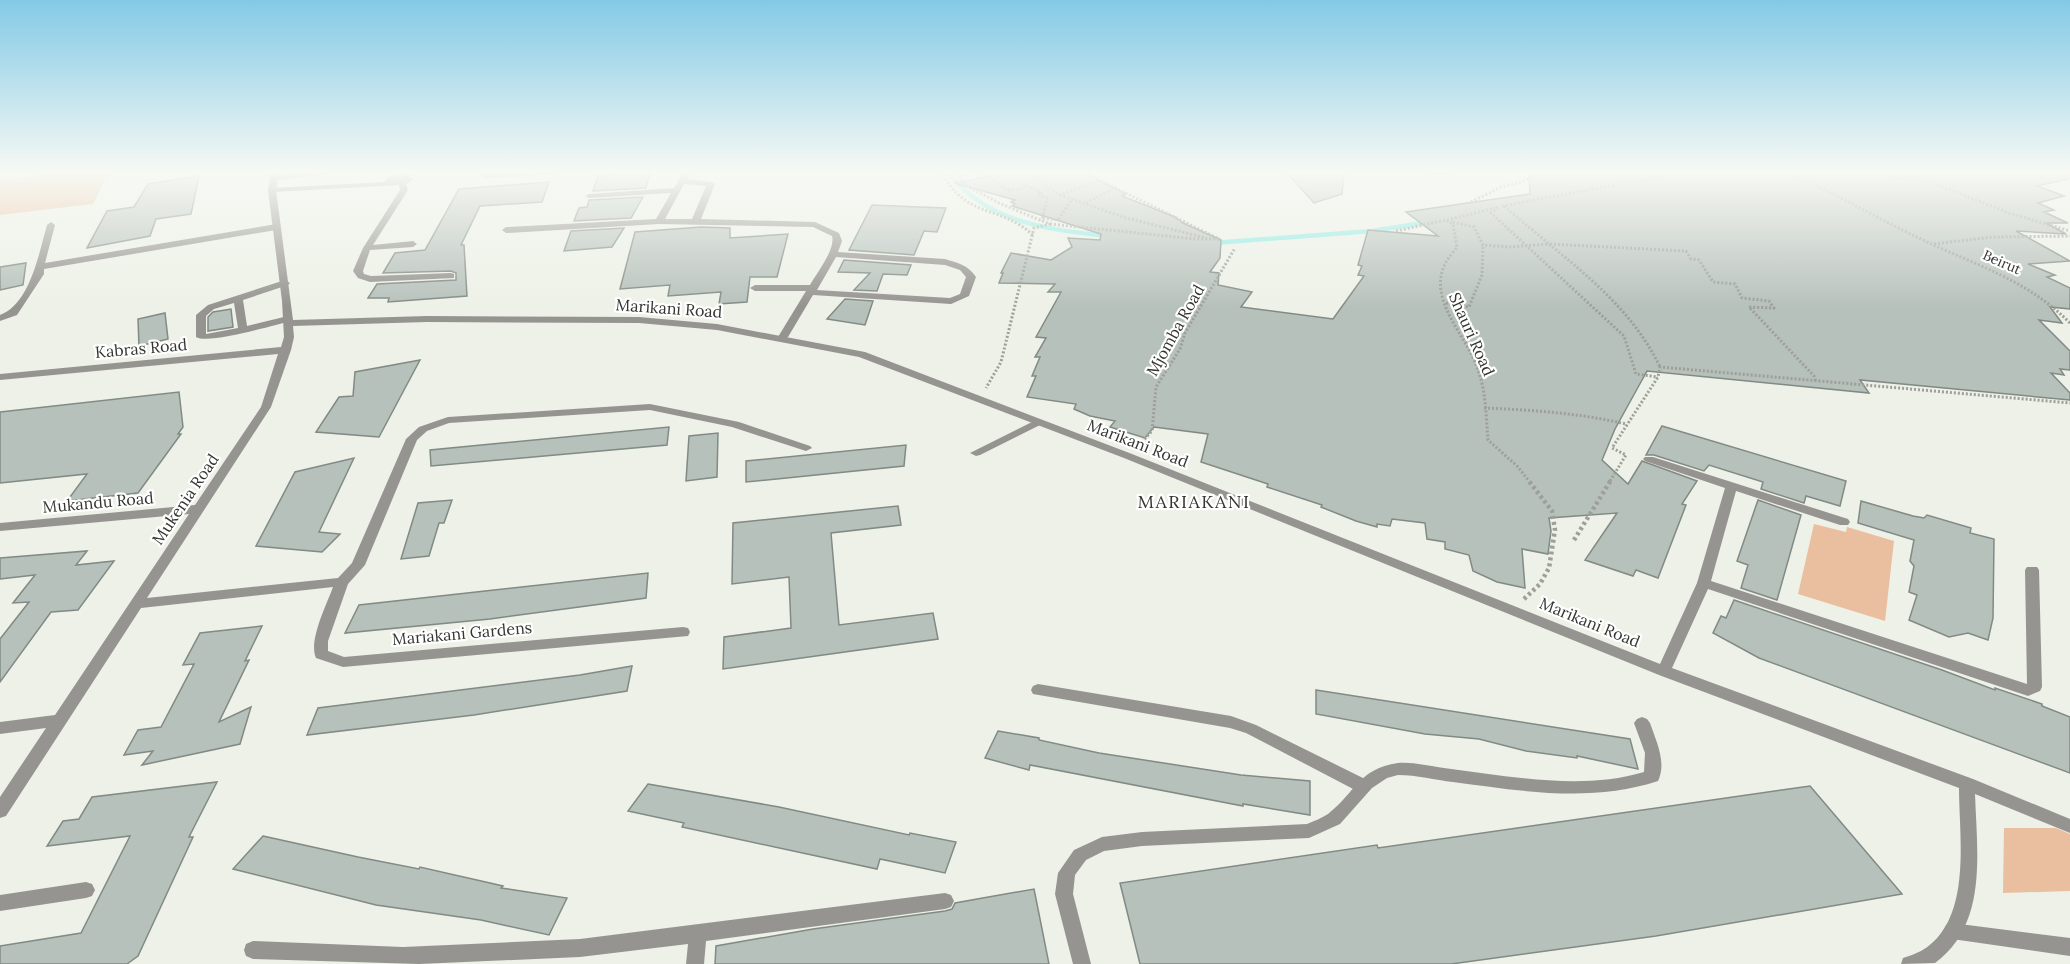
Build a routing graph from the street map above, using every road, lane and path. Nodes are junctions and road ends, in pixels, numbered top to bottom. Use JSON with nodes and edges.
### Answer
{"nodes":[{"id":1,"x":275,"y":217,"type":"edge"},
{"id":2,"x":387,"y":217,"type":"edge"},
{"id":3,"x":661,"y":217,"type":"edge"},
{"id":4,"x":697,"y":217,"type":"edge"},
{"id":5,"x":1000,"y":217,"type":"edge"},
{"id":6,"x":1035,"y":217,"type":"edge"},
{"id":7,"x":1044,"y":217,"type":"edge"},
{"id":8,"x":1060,"y":217,"type":"edge"},
{"id":9,"x":1123,"y":217,"type":"edge"},
{"id":10,"x":1174,"y":217,"type":"edge"},
{"id":11,"x":1458,"y":217,"type":"edge"},
{"id":12,"x":1495,"y":217,"type":"edge"},
{"id":13,"x":1517,"y":217,"type":"edge"},
{"id":14,"x":1879,"y":217,"type":"edge"},
{"id":15,"x":2028,"y":217,"type":"edge"},
{"id":16,"x":696,"y":220,"type":"junction"},
{"id":17,"x":1043,"y":220,"type":"junction"},
{"id":18,"x":1446,"y":220,"type":"junction"},
{"id":19,"x":659,"y":221,"type":"junction"},
{"id":20,"x":1050,"y":224,"type":"junction"},
{"id":21,"x":51,"y":225,"type":"dead end"},
{"id":22,"x":276,"y":227,"type":"junction"},
{"id":23,"x":506,"y":230,"type":"dead end"},
{"id":24,"x":1396,"y":231,"type":"dead end"},
{"id":25,"x":2070,"y":231,"type":"edge"},
{"id":26,"x":1033,"y":235,"type":"junction"},
{"id":27,"x":2070,"y":236,"type":"edge"},
{"id":28,"x":1210,"y":239,"type":"junction"},
{"id":29,"x":413,"y":244,"type":"dead end"},
{"id":30,"x":1549,"y":244,"type":"junction"},
{"id":31,"x":1933,"y":244,"type":"junction"},
{"id":32,"x":1483,"y":245,"type":"junction"},
{"id":33,"x":1526,"y":245,"type":"junction"},
{"id":34,"x":367,"y":248,"type":"junction"},
{"id":35,"x":1235,"y":248,"type":"dead end"},
{"id":36,"x":833,"y":254,"type":"junction"},
{"id":37,"x":40,"y":267,"type":"junction"},
{"id":38,"x":451,"y":276,"type":"dead end"},
{"id":39,"x":285,"y":283,"type":"junction"},
{"id":40,"x":755,"y":288,"type":"dead end"},
{"id":41,"x":812,"y":290,"type":"junction"},
{"id":42,"x":238,"y":298,"type":"junction"},
{"id":43,"x":1446,"y":303,"type":"junction"},
{"id":44,"x":0,"y":318,"type":"edge"},
{"id":45,"x":289,"y":321,"type":"junction"},
{"id":46,"x":2070,"y":323,"type":"edge"},
{"id":47,"x":243,"y":330,"type":"junction"},
{"id":48,"x":783,"y":338,"type":"junction"},
{"id":49,"x":286,"y":350,"type":"junction"},
{"id":50,"x":1660,"y":367,"type":"junction"},
{"id":51,"x":0,"y":377,"type":"edge"},
{"id":52,"x":1658,"y":377,"type":"junction"},
{"id":53,"x":1816,"y":382,"type":"junction"},
{"id":54,"x":980,"y":399,"type":"junction"},
{"id":55,"x":2070,"y":403,"type":"edge"},
{"id":56,"x":1484,"y":408,"type":"junction"},
{"id":57,"x":1038,"y":422,"type":"junction"},
{"id":58,"x":1626,"y":424,"type":"junction"},
{"id":59,"x":806,"y":448,"type":"dead end"},
{"id":60,"x":976,"y":453,"type":"dead end"},
{"id":61,"x":1128,"y":456,"type":"junction"},
{"id":62,"x":1649,"y":459,"type":"dead end"},
{"id":63,"x":1732,"y":485,"type":"junction"},
{"id":64,"x":198,"y":509,"type":"junction"},
{"id":65,"x":1844,"y":522,"type":"dead end"},
{"id":66,"x":0,"y":527,"type":"edge"},
{"id":67,"x":1574,"y":540,"type":"dead end"},
{"id":68,"x":2032,"y":570,"type":"dead end"},
{"id":69,"x":342,"y":582,"type":"junction"},
{"id":70,"x":1704,"y":583,"type":"junction"},
{"id":71,"x":1531,"y":594,"type":"dead end"},
{"id":72,"x":135,"y":604,"type":"junction"},
{"id":73,"x":683,"y":632,"type":"dead end"},
{"id":74,"x":1664,"y":671,"type":"junction"},
{"id":75,"x":1038,"y":690,"type":"dead end"},
{"id":76,"x":57,"y":721,"type":"junction"},
{"id":77,"x":1642,"y":723,"type":"dead end"},
{"id":78,"x":0,"y":728,"type":"edge"},
{"id":79,"x":1967,"y":784,"type":"junction"},
{"id":80,"x":1363,"y":786,"type":"junction"},
{"id":81,"x":0,"y":811,"type":"edge"},
{"id":82,"x":2070,"y":826,"type":"edge"},
{"id":83,"x":87,"y":890,"type":"dead end"},
{"id":84,"x":945,"y":900,"type":"dead end"},
{"id":85,"x":0,"y":903,"type":"edge"},
{"id":86,"x":1952,"y":931,"type":"junction"},
{"id":87,"x":698,"y":934,"type":"junction"},
{"id":88,"x":2070,"y":947,"type":"edge"},
{"id":89,"x":252,"y":950,"type":"dead end"},
{"id":90,"x":695,"y":964,"type":"edge"},
{"id":91,"x":1082,"y":964,"type":"edge"},
{"id":92,"x":1910,"y":964,"type":"edge"}],
"edges":[{"from":1,"to":22,"type":"street","name":"Mukenia Road"},
{"from":2,"to":34,"type":"street"},
{"from":3,"to":19,"type":"street"},
{"from":4,"to":16,"type":"street"},
{"from":5,"to":26,"type":"path"},
{"from":6,"to":17,"type":"path"},
{"from":7,"to":17,"type":"path"},
{"from":8,"to":17,"type":"path"},
{"from":9,"to":28,"type":"path"},
{"from":10,"to":28,"type":"path"},
{"from":11,"to":18,"type":"path"},
{"from":12,"to":33,"type":"path"},
{"from":13,"to":30,"type":"path"},
{"from":14,"to":31,"type":"path","name":"Beirut"},
{"from":15,"to":25,"type":"path"},
{"from":16,"to":19,"type":"street"},
{"from":16,"to":36,"type":"street"},
{"from":17,"to":20,"type":"path"},
{"from":18,"to":24,"type":"path"},
{"from":18,"to":32,"type":"path"},
{"from":18,"to":43,"type":"path","name":"Shauri Road"},
{"from":19,"to":23,"type":"street"},
{"from":20,"to":26,"type":"path"},
{"from":20,"to":28,"type":"path"},
{"from":21,"to":37,"type":"street"},
{"from":22,"to":37,"type":"street"},
{"from":22,"to":39,"type":"street","name":"Mukenia Road"},
{"from":26,"to":54,"type":"path"},
{"from":27,"to":31,"type":"path"},
{"from":29,"to":34,"type":"street"},
{"from":30,"to":33,"type":"path"},
{"from":30,"to":50,"type":"path"},
{"from":30,"to":53,"type":"path"},
{"from":31,"to":46,"type":"path","name":"Beirut"},
{"from":32,"to":33,"type":"path"},
{"from":32,"to":43,"type":"path"},
{"from":33,"to":52,"type":"path"},
{"from":34,"to":38,"type":"street"},
{"from":35,"to":61,"type":"path","name":"Mjomba Road"},
{"from":36,"to":41,"type":"street"},
{"from":36,"to":41,"type":"street"},
{"from":37,"to":44,"type":"street"},
{"from":39,"to":42,"type":"street"},
{"from":39,"to":45,"type":"street","name":"Mukenia Road"},
{"from":40,"to":41,"type":"street"},
{"from":41,"to":48,"type":"street"},
{"from":42,"to":47,"type":"street"},
{"from":42,"to":47,"type":"street","name":"Marikani Road"},
{"from":43,"to":56,"type":"path","name":"Shauri Road"},
{"from":45,"to":47,"type":"street","name":"Marikani Road"},
{"from":45,"to":48,"type":"street","name":"Marikani Road"},
{"from":45,"to":49,"type":"street","name":"Mukenia Road"},
{"from":48,"to":54,"type":"street","name":"Marikani Road"},
{"from":49,"to":51,"type":"street","name":"Kabras Road"},
{"from":49,"to":64,"type":"street","name":"Mukenia Road"},
{"from":50,"to":52,"type":"path"},
{"from":50,"to":53,"type":"path"},
{"from":52,"to":58,"type":"path"},
{"from":53,"to":55,"type":"path"},
{"from":54,"to":57,"type":"street","name":"Marikani Road"},
{"from":56,"to":58,"type":"path"},
{"from":56,"to":71,"type":"path","name":"Shauri Road"},
{"from":57,"to":60,"type":"street"},
{"from":57,"to":61,"type":"street","name":"Marikani Road"},
{"from":58,"to":67,"type":"path"},
{"from":59,"to":69,"type":"street"},
{"from":61,"to":74,"type":"street","name":"Marikani Road"},
{"from":62,"to":63,"type":"street"},
{"from":63,"to":65,"type":"street"},
{"from":63,"to":70,"type":"street"},
{"from":64,"to":66,"type":"street","name":"Mukandu Road"},
{"from":64,"to":72,"type":"street","name":"Mukenia Road"},
{"from":68,"to":70,"type":"street"},
{"from":69,"to":72,"type":"street"},
{"from":69,"to":73,"type":"street","name":"Mariakani Gardens"},
{"from":70,"to":74,"type":"street"},
{"from":72,"to":76,"type":"street","name":"Mukenia Road"},
{"from":74,"to":79,"type":"street","name":"Marikani Road"},
{"from":75,"to":80,"type":"street"},
{"from":76,"to":78,"type":"street"},
{"from":76,"to":81,"type":"street","name":"Mukenia Road"},
{"from":77,"to":80,"type":"street"},
{"from":79,"to":82,"type":"street","name":"Marikani Road"},
{"from":79,"to":86,"type":"street"},
{"from":80,"to":91,"type":"street"},
{"from":83,"to":85,"type":"street"},
{"from":84,"to":87,"type":"street"},
{"from":86,"to":88,"type":"street"},
{"from":86,"to":92,"type":"street"},
{"from":87,"to":89,"type":"street"},
{"from":87,"to":90,"type":"street"}]}
